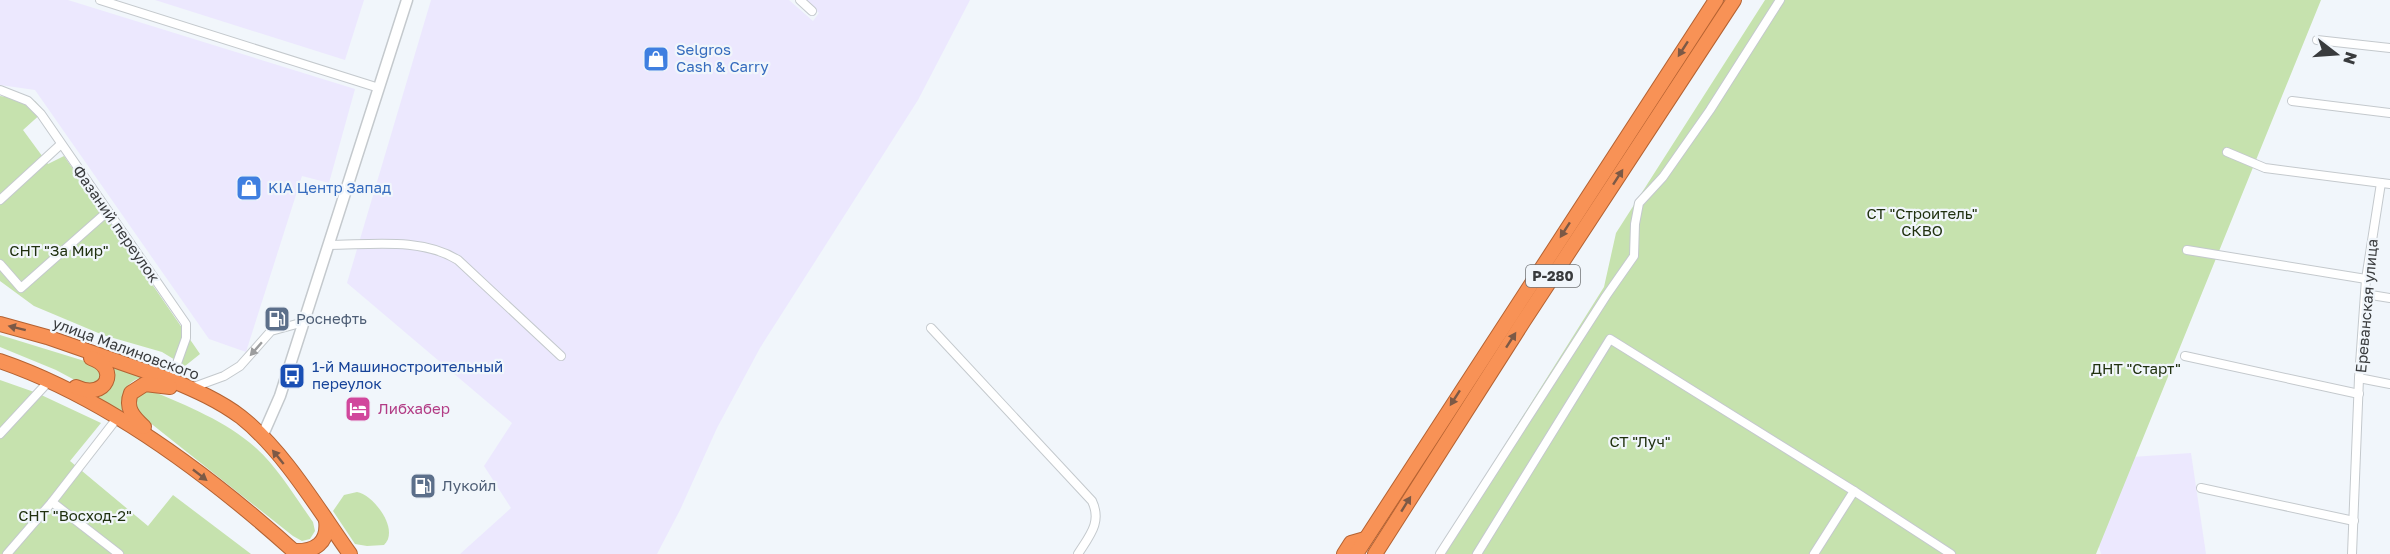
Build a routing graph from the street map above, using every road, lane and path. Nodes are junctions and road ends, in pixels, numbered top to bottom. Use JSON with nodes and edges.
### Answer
{"nodes":[{"id":1,"x":100,"y":0,"type":"edge"},
{"id":2,"x":407,"y":0,"type":"edge"},
{"id":3,"x":800,"y":0,"type":"edge"},
{"id":4,"x":1716,"y":0,"type":"edge"},
{"id":5,"x":1734,"y":0,"type":"edge"},
{"id":6,"x":1780,"y":0,"type":"edge"},
{"id":7,"x":813,"y":11,"type":"dead end"},
{"id":8,"x":2317,"y":40,"type":"dead end"},
{"id":9,"x":2390,"y":48,"type":"edge"},
{"id":10,"x":379,"y":88,"type":"junction"},
{"id":11,"x":0,"y":90,"type":"edge"},
{"id":12,"x":2292,"y":101,"type":"dead end"},
{"id":13,"x":2390,"y":113,"type":"edge"},
{"id":14,"x":60,"y":144,"type":"junction"},
{"id":15,"x":2227,"y":152,"type":"dead end"},
{"id":16,"x":2386,"y":184,"type":"edge"},
{"id":17,"x":0,"y":200,"type":"edge"},
{"id":18,"x":107,"y":212,"type":"junction"},
{"id":19,"x":328,"y":245,"type":"junction"},
{"id":20,"x":2187,"y":250,"type":"dead end"},
{"id":21,"x":0,"y":264,"type":"edge"},
{"id":22,"x":2366,"y":279,"type":"junction"},
{"id":23,"x":2365,"y":294,"type":"junction"},
{"id":24,"x":2390,"y":298,"type":"edge"},
{"id":25,"x":304,"y":322,"type":"junction"},
{"id":26,"x":0,"y":324,"type":"edge"},
{"id":27,"x":932,"y":328,"type":"dead end"},
{"id":28,"x":47,"y":337,"type":"junction"},
{"id":29,"x":561,"y":356,"type":"dead end"},
{"id":30,"x":2185,"y":356,"type":"dead end"},
{"id":31,"x":0,"y":361,"type":"edge"},
{"id":32,"x":29,"y":371,"type":"junction"},
{"id":33,"x":2360,"y":378,"type":"junction"},
{"id":34,"x":50,"y":380,"type":"junction"},
{"id":35,"x":171,"y":380,"type":"junction"},
{"id":36,"x":2390,"y":384,"type":"edge"},
{"id":37,"x":191,"y":388,"type":"junction"},
{"id":38,"x":2359,"y":394,"type":"junction"},
{"id":39,"x":204,"y":396,"type":"junction"},
{"id":40,"x":118,"y":417,"type":"junction"},
{"id":41,"x":0,"y":434,"type":"edge"},
{"id":42,"x":262,"y":437,"type":"junction"},
{"id":43,"x":182,"y":461,"type":"junction"},
{"id":44,"x":2201,"y":488,"type":"dead end"},
{"id":45,"x":1854,"y":491,"type":"junction"},
{"id":46,"x":52,"y":502,"type":"junction"},
{"id":47,"x":326,"y":520,"type":"junction"},
{"id":48,"x":2354,"y":521,"type":"junction"},
{"id":49,"x":1365,"y":550,"type":"edge"},
{"id":50,"x":295,"y":552,"type":"edge"},
{"id":51,"x":7,"y":554,"type":"edge"},
{"id":52,"x":119,"y":554,"type":"edge"},
{"id":53,"x":350,"y":554,"type":"edge"},
{"id":54,"x":1078,"y":554,"type":"edge"},
{"id":55,"x":1344,"y":554,"type":"edge"},
{"id":56,"x":1440,"y":554,"type":"edge"},
{"id":57,"x":1477,"y":554,"type":"edge"},
{"id":58,"x":1814,"y":554,"type":"edge"},
{"id":59,"x":1951,"y":554,"type":"edge"},
{"id":60,"x":2352,"y":554,"type":"edge"}],
"edges":[{"from":1,"to":10,"type":"street"},
{"from":2,"to":10,"type":"street"},
{"from":3,"to":7,"type":"street"},
{"from":4,"to":49,"type":"highway","number":"Р-280","one_way":true},
{"from":49,"to":5,"type":"highway","number":"Р-280","one_way":true},
{"from":6,"to":56,"type":"street"},
{"from":8,"to":9,"type":"street"},
{"from":10,"to":19,"type":"street"},
{"from":11,"to":14,"type":"street","name":"Фазаний переулок"},
{"from":12,"to":13,"type":"street"},
{"from":14,"to":17,"type":"street"},
{"from":14,"to":18,"type":"street","name":"Фазаний переулок"},
{"from":15,"to":16,"type":"street"},
{"from":16,"to":22,"type":"street","name":"Ереванская улица"},
{"from":18,"to":21,"type":"street"},
{"from":18,"to":35,"type":"street","name":"Фазаний переулок"},
{"from":19,"to":25,"type":"street"},
{"from":19,"to":29,"type":"street"},
{"from":20,"to":22,"type":"street"},
{"from":22,"to":23,"type":"street","name":"Ереванская улица"},
{"from":23,"to":24,"type":"street"},
{"from":23,"to":33,"type":"street","name":"Ереванская улица"},
{"from":25,"to":37,"type":"street","one_way":true},
{"from":25,"to":42,"type":"street"},
{"from":28,"to":26,"type":"highway","name":"улица Малиновского","one_way":true},
{"from":27,"to":54,"type":"street"},
{"from":28,"to":32,"type":"highway"},
{"from":28,"to":35,"type":"highway","name":"улица Малиновского"},
{"from":30,"to":38,"type":"street","name":"Ереванская улица"},
{"from":31,"to":32,"type":"highway"},
{"from":32,"to":34,"type":"highway"},
{"from":33,"to":36,"type":"street"},
{"from":33,"to":38,"type":"street","name":"Ереванская улица"},
{"from":34,"to":40,"type":"highway"},
{"from":34,"to":41,"type":"street"},
{"from":35,"to":37,"type":"highway","name":"улица Малиновского"},
{"from":37,"to":39,"type":"highway","name":"улица Малиновского"},
{"from":38,"to":48,"type":"street","name":"Ереванская улица"},
{"from":39,"to":42,"type":"highway","name":"улица Малиновского"},
{"from":39,"to":43,"type":"highway"},
{"from":40,"to":43,"type":"highway"},
{"from":40,"to":46,"type":"street"},
{"from":47,"to":42,"type":"highway","name":"улица Малиновского","one_way":true},
{"from":43,"to":50,"type":"highway","one_way":true},
{"from":44,"to":48,"type":"street"},
{"from":45,"to":57,"type":"street"},
{"from":45,"to":58,"type":"street"},
{"from":45,"to":59,"type":"street"},
{"from":46,"to":51,"type":"street"},
{"from":46,"to":52,"type":"street"},
{"from":47,"to":50,"type":"highway"},
{"from":47,"to":53,"type":"highway","name":"улица Малиновского"},
{"from":48,"to":60,"type":"street","name":"Ереванская улица"},
{"from":49,"to":55,"type":"highway"}]}
